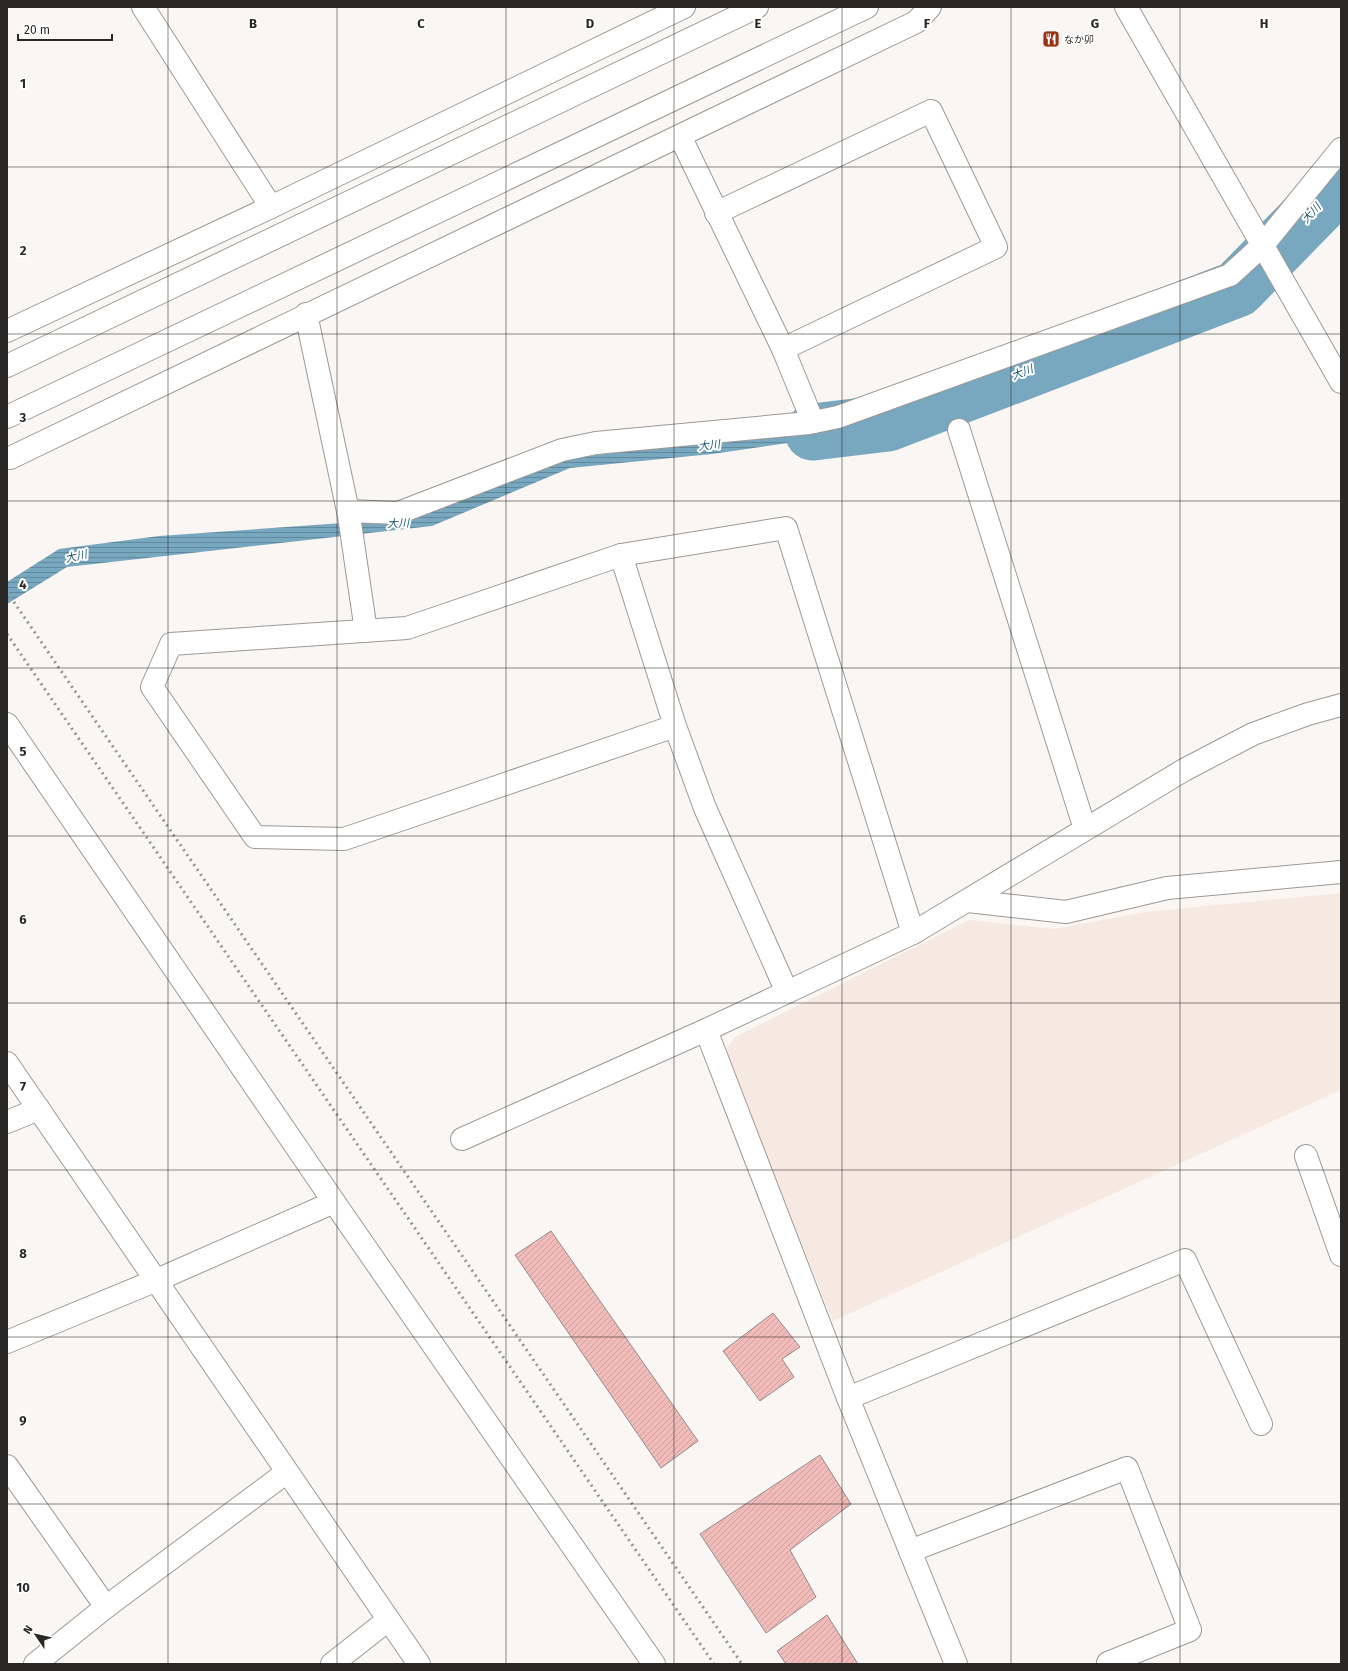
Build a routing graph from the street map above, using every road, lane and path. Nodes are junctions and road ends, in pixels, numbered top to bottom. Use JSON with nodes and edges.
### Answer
{"nodes":[{"id":1,"x":143,"y":7,"type":"edge"},
{"id":2,"x":684,"y":7,"type":"edge"},
{"id":3,"x":757,"y":7,"type":"edge"},
{"id":4,"x":867,"y":7,"type":"edge"},
{"id":5,"x":930,"y":7,"type":"edge"},
{"id":6,"x":1126,"y":7,"type":"edge"},
{"id":7,"x":680,"y":136,"type":"junction"},
{"id":8,"x":1341,"y":149,"type":"edge"},
{"id":9,"x":271,"y":207,"type":"junction"},
{"id":10,"x":716,"y":213,"type":"junction"},
{"id":11,"x":1263,"y":245,"type":"junction"},
{"id":12,"x":306,"y":314,"type":"junction"},
{"id":13,"x":7,"y":331,"type":"edge"},
{"id":14,"x":782,"y":349,"type":"junction"},
{"id":15,"x":7,"y":366,"type":"edge"},
{"id":16,"x":1341,"y":382,"type":"edge"},
{"id":17,"x":7,"y":417,"type":"edge"},
{"id":18,"x":813,"y":422,"type":"junction"},
{"id":19,"x":958,"y":430,"type":"dead end"},
{"id":20,"x":10,"y":458,"type":"dead end"},
{"id":21,"x":349,"y":514,"type":"junction"},
{"id":22,"x":622,"y":555,"type":"junction"},
{"id":23,"x":366,"y":631,"type":"junction"},
{"id":24,"x":1341,"y":705,"type":"edge"},
{"id":25,"x":7,"y":724,"type":"edge"},
{"id":26,"x":675,"y":726,"type":"junction"},
{"id":27,"x":1085,"y":829,"type":"junction"},
{"id":28,"x":1341,"y":872,"type":"edge"},
{"id":29,"x":968,"y":901,"type":"junction"},
{"id":30,"x":913,"y":933,"type":"junction"},
{"id":31,"x":788,"y":992,"type":"junction"},
{"id":32,"x":706,"y":1030,"type":"junction"},
{"id":33,"x":7,"y":1063,"type":"edge"},
{"id":34,"x":39,"y":1109,"type":"junction"},
{"id":35,"x":7,"y":1122,"type":"edge"},
{"id":36,"x":462,"y":1139,"type":"dead end"},
{"id":37,"x":1306,"y":1156,"type":"dead end"},
{"id":38,"x":334,"y":1202,"type":"junction"},
{"id":39,"x":1341,"y":1255,"type":"edge"},
{"id":40,"x":156,"y":1280,"type":"junction"},
{"id":41,"x":7,"y":1342,"type":"edge"},
{"id":42,"x":848,"y":1398,"type":"junction"},
{"id":43,"x":1261,"y":1424,"type":"dead end"},
{"id":44,"x":7,"y":1466,"type":"edge"},
{"id":45,"x":287,"y":1472,"type":"junction"},
{"id":46,"x":910,"y":1552,"type":"junction"},
{"id":47,"x":106,"y":1607,"type":"junction"},
{"id":48,"x":388,"y":1620,"type":"junction"},
{"id":49,"x":645,"y":1661,"type":"edge"},
{"id":50,"x":35,"y":1664,"type":"edge"},
{"id":51,"x":332,"y":1664,"type":"edge"},
{"id":52,"x":419,"y":1664,"type":"edge"},
{"id":53,"x":956,"y":1664,"type":"edge"},
{"id":54,"x":1108,"y":1664,"type":"edge"}],
"edges":[{"from":1,"to":9,"type":"street"},
{"from":2,"to":9,"type":"street"},
{"from":3,"to":15,"type":"street"},
{"from":4,"to":17,"type":"street"},
{"from":5,"to":7,"type":"street"},
{"from":6,"to":11,"type":"street"},
{"from":7,"to":10,"type":"street"},
{"from":7,"to":12,"type":"street"},
{"from":8,"to":11,"type":"street"},
{"from":9,"to":13,"type":"street"},
{"from":10,"to":14,"type":"street"},
{"from":10,"to":14,"type":"street"},
{"from":11,"to":16,"type":"street"},
{"from":11,"to":18,"type":"street"},
{"from":12,"to":20,"type":"street"},
{"from":12,"to":21,"type":"street"},
{"from":14,"to":18,"type":"street"},
{"from":18,"to":21,"type":"street"},
{"from":19,"to":27,"type":"street"},
{"from":21,"to":23,"type":"street"},
{"from":22,"to":23,"type":"street"},
{"from":22,"to":26,"type":"street"},
{"from":22,"to":30,"type":"street"},
{"from":23,"to":26,"type":"street"},
{"from":24,"to":27,"type":"street"},
{"from":25,"to":38,"type":"street"},
{"from":26,"to":31,"type":"street"},
{"from":27,"to":29,"type":"street"},
{"from":28,"to":29,"type":"street"},
{"from":29,"to":30,"type":"street"},
{"from":30,"to":31,"type":"street"},
{"from":31,"to":32,"type":"street"},
{"from":32,"to":36,"type":"street"},
{"from":32,"to":42,"type":"street"},
{"from":33,"to":34,"type":"street"},
{"from":34,"to":35,"type":"street"},
{"from":34,"to":40,"type":"street"},
{"from":37,"to":39,"type":"street"},
{"from":38,"to":40,"type":"street"},
{"from":38,"to":49,"type":"street"},
{"from":40,"to":41,"type":"street"},
{"from":40,"to":45,"type":"street"},
{"from":42,"to":43,"type":"street"},
{"from":42,"to":46,"type":"street"},
{"from":44,"to":47,"type":"street"},
{"from":45,"to":47,"type":"street"},
{"from":45,"to":48,"type":"street"},
{"from":46,"to":53,"type":"street"},
{"from":46,"to":54,"type":"street"},
{"from":47,"to":50,"type":"street"},
{"from":48,"to":51,"type":"street"},
{"from":48,"to":52,"type":"street"}]}
